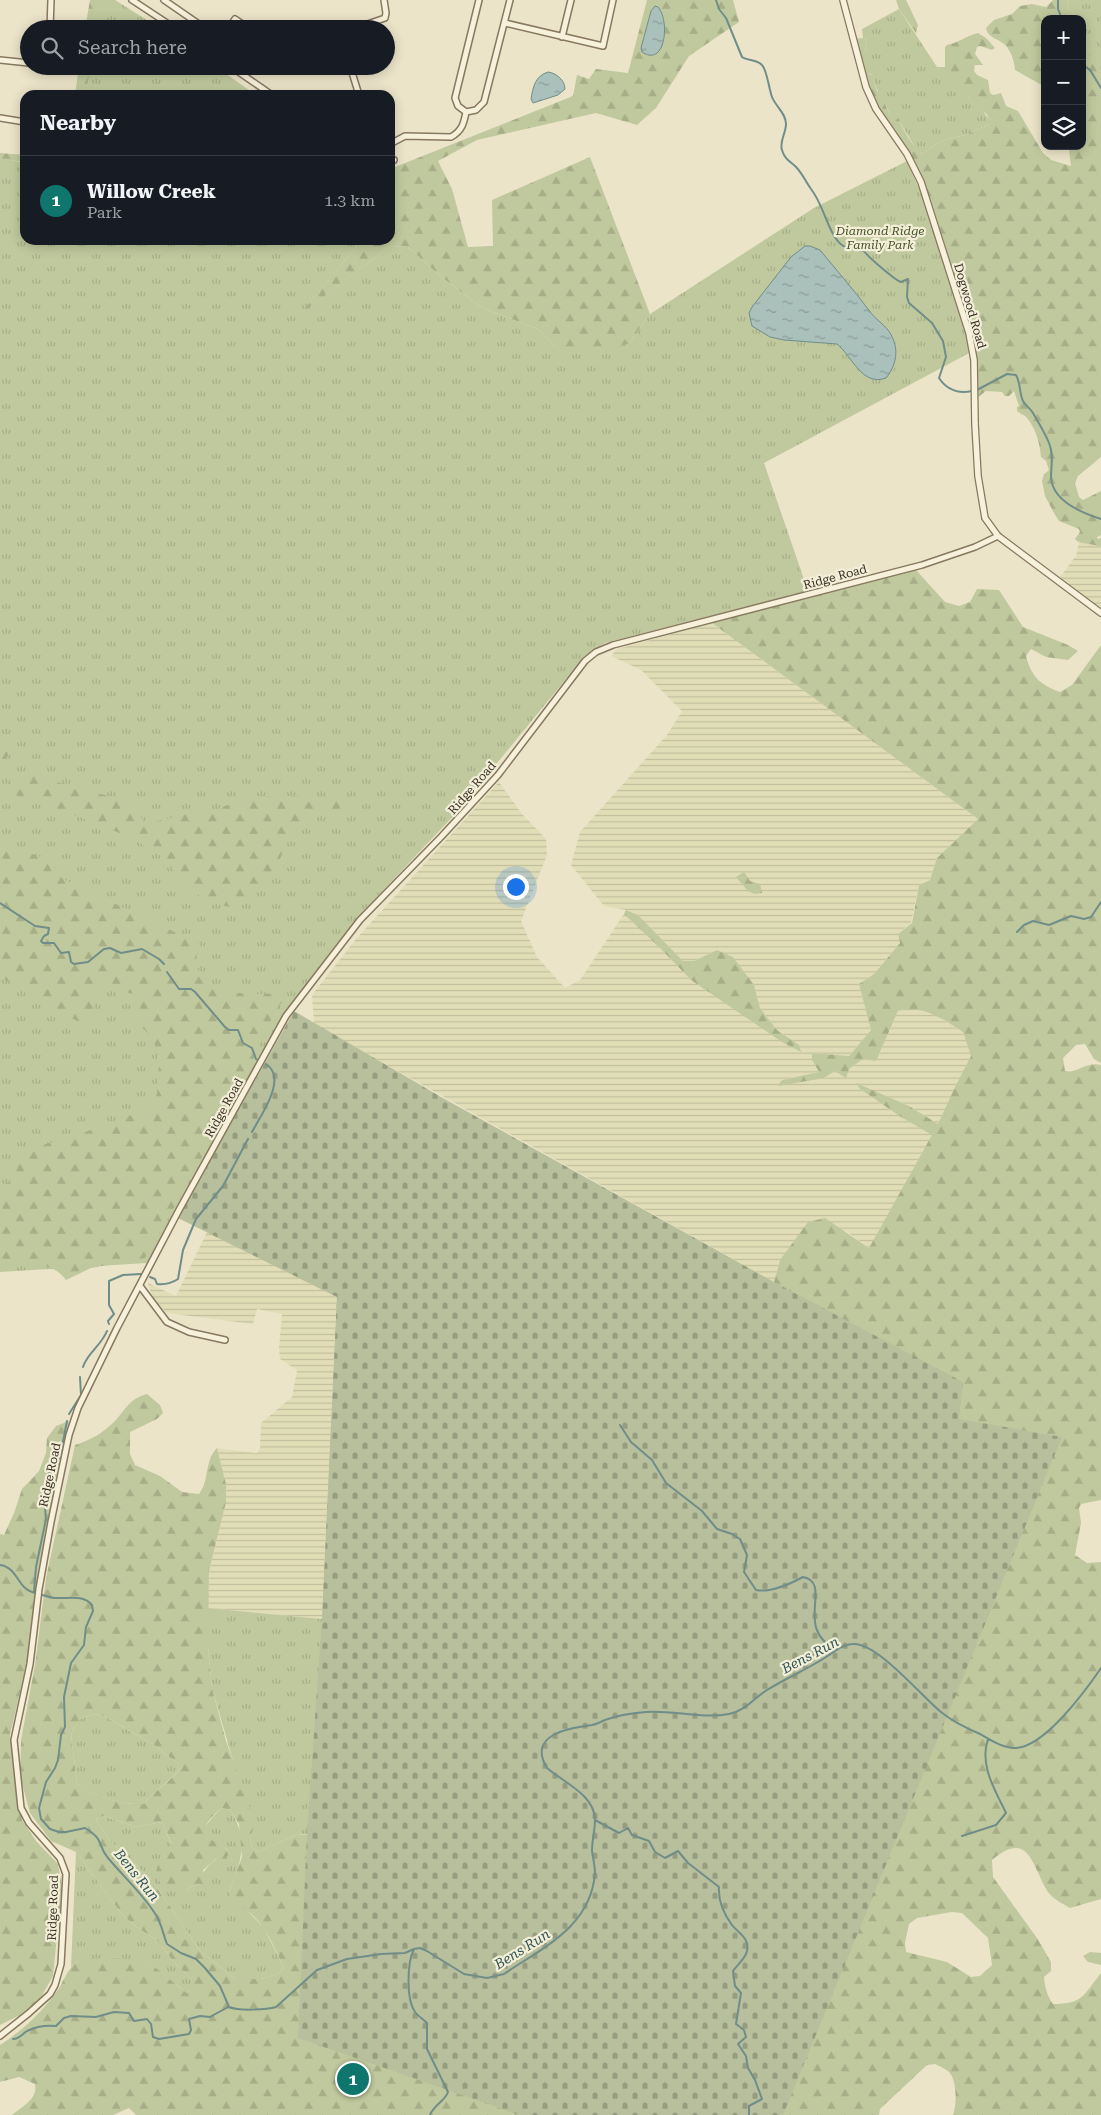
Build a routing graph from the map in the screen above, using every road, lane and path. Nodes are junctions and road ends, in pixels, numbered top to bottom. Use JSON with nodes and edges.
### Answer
{"nodes":[{"id":1,"x":51,"y":0,"type":"edge"},
{"id":2,"x":132,"y":0,"type":"edge"},
{"id":3,"x":164,"y":0,"type":"edge"},
{"id":4,"x":384,"y":0,"type":"edge"},
{"id":5,"x":479,"y":0,"type":"edge"},
{"id":6,"x":510,"y":0,"type":"edge"},
{"id":7,"x":571,"y":0,"type":"edge"},
{"id":8,"x":614,"y":0,"type":"edge"},
{"id":9,"x":843,"y":0,"type":"edge"},
{"id":10,"x":142,"y":2,"type":"edge"},
{"id":11,"x":50,"y":20,"type":"edge"},
{"id":12,"x":165,"y":20,"type":"edge"},
{"id":13,"x":193,"y":20,"type":"edge"},
{"id":14,"x":379,"y":20,"type":"edge"},
{"id":15,"x":505,"y":23,"type":"junction"},
{"id":16,"x":562,"y":37,"type":"junction"},
{"id":17,"x":0,"y":60,"type":"edge"},
{"id":18,"x":20,"y":62,"type":"edge"},
{"id":19,"x":243,"y":75,"type":"edge"},
{"id":20,"x":353,"y":75,"type":"edge"},
{"id":21,"x":265,"y":90,"type":"edge"},
{"id":22,"x":357,"y":90,"type":"edge"},
{"id":23,"x":466,"y":112,"type":"junction"},
{"id":24,"x":0,"y":118,"type":"edge"},
{"id":25,"x":20,"y":121,"type":"edge"},
{"id":26,"x":395,"y":141,"type":"edge"},
{"id":27,"x":998,"y":536,"type":"junction"},
{"id":28,"x":1101,"y":613,"type":"edge"},
{"id":29,"x":140,"y":1286,"type":"junction"},
{"id":30,"x":225,"y":1340,"type":"dead end"},
{"id":31,"x":0,"y":2036,"type":"edge"}],
"edges":[{"from":1,"to":11,"type":"street"},
{"from":2,"to":10,"type":"street"},
{"from":3,"to":13,"type":"street"},
{"from":4,"to":14,"type":"street"},
{"from":5,"to":23,"type":"street"},
{"from":6,"to":15,"type":"street"},
{"from":7,"to":16,"type":"street"},
{"from":8,"to":16,"type":"street"},
{"from":9,"to":27,"type":"street","name":"Dogwood Road"},
{"from":10,"to":12,"type":"street"},
{"from":15,"to":16,"type":"street"},
{"from":15,"to":23,"type":"street"},
{"from":17,"to":18,"type":"street"},
{"from":19,"to":21,"type":"street"},
{"from":20,"to":22,"type":"street"},
{"from":23,"to":26,"type":"street"},
{"from":24,"to":25,"type":"street"},
{"from":27,"to":28,"type":"street","name":"Dogwood Road"},
{"from":27,"to":29,"type":"street","name":"Ridge Road"},
{"from":29,"to":30,"type":"street"},
{"from":29,"to":31,"type":"street","name":"Ridge Road"}]}
